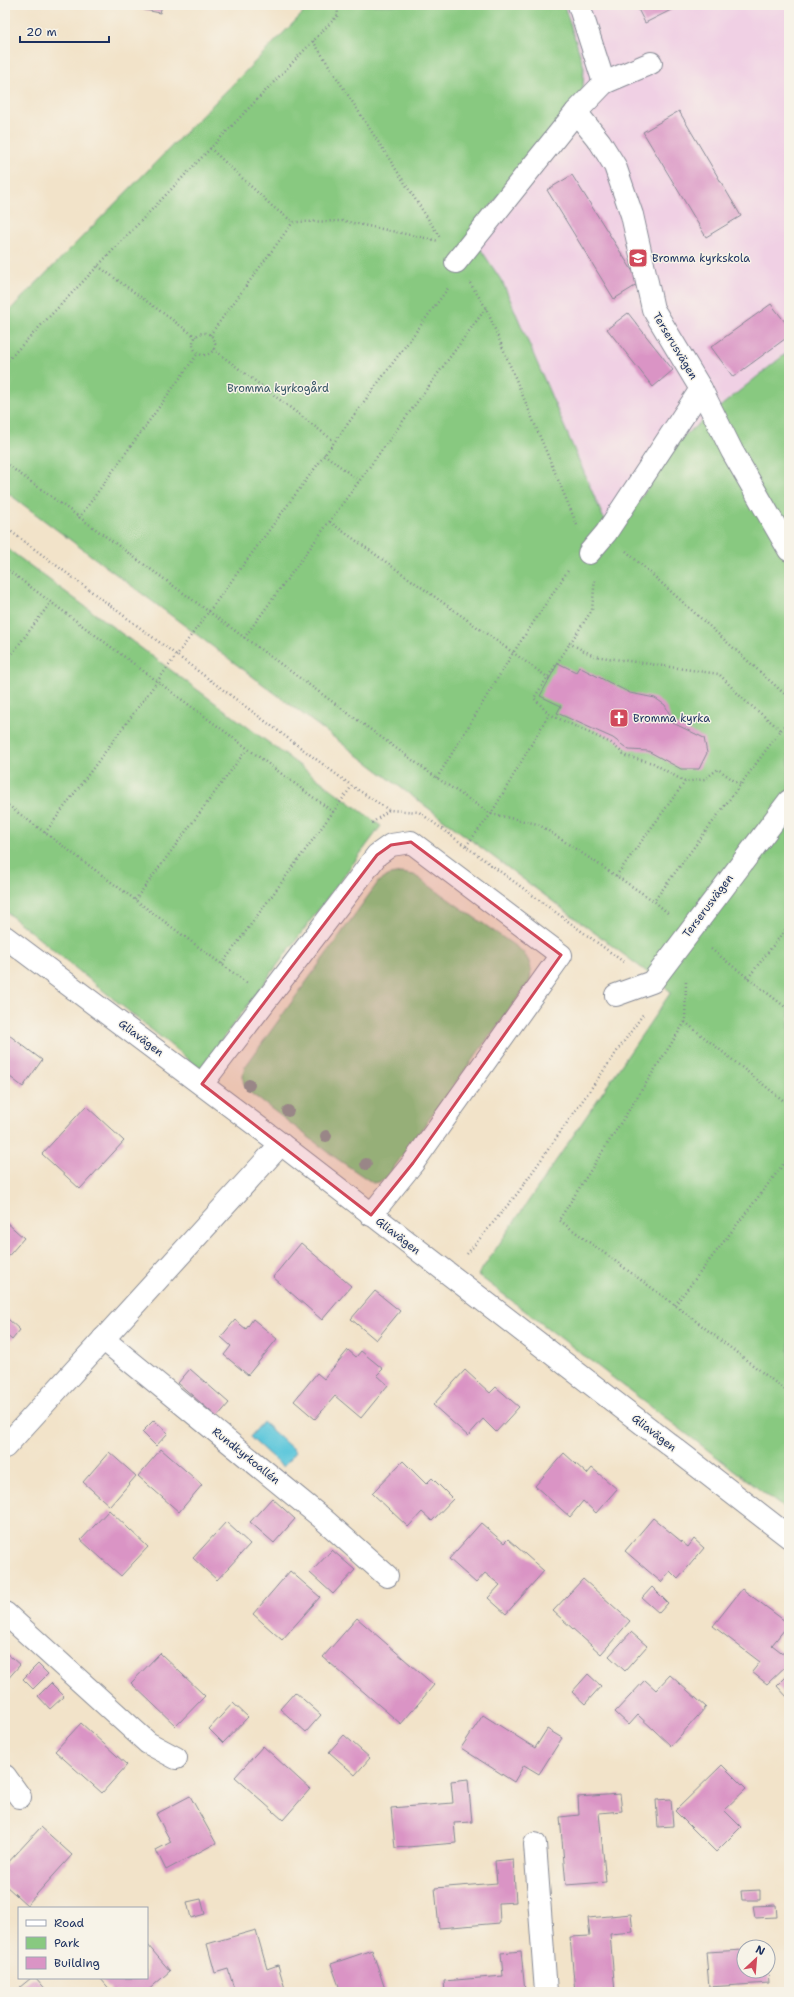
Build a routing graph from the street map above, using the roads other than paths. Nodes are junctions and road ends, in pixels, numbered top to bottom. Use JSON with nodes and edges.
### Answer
{"nodes":[{"id":1,"x":579,"y":5,"type":"edge"},
{"id":2,"x":651,"y":63,"type":"dead end"},
{"id":3,"x":604,"y":82,"type":"junction"},
{"id":4,"x":576,"y":112,"type":"junction"},
{"id":5,"x":456,"y":262,"type":"road end"},
{"id":6,"x":702,"y":388,"type":"junction"},
{"id":7,"x":789,"y":550,"type":"edge"},
{"id":8,"x":590,"y":553,"type":"road end"},
{"id":9,"x":789,"y":801,"type":"edge"},
{"id":10,"x":5,"y":937,"type":"edge"},
{"id":11,"x":616,"y":995,"type":"dead end"},
{"id":12,"x":202,"y":1084,"type":"junction"},
{"id":13,"x":281,"y":1144,"type":"junction"},
{"id":14,"x":371,"y":1215,"type":"junction"},
{"id":15,"x":103,"y":1339,"type":"junction"},
{"id":16,"x":5,"y":1447,"type":"edge"},
{"id":17,"x":789,"y":1536,"type":"edge"},
{"id":18,"x":387,"y":1576,"type":"dead end"},
{"id":19,"x":5,"y":1613,"type":"edge"},
{"id":20,"x":176,"y":1758,"type":"dead end"},
{"id":21,"x":5,"y":1776,"type":"edge"},
{"id":22,"x":20,"y":1797,"type":"dead end"},
{"id":23,"x":535,"y":1844,"type":"dead end"},
{"id":24,"x":546,"y":1992,"type":"edge"}],
"edges":[{"from":1,"to":3,"type":"street"},
{"from":2,"to":3,"type":"street"},
{"from":3,"to":4,"type":"street"},
{"from":4,"to":5,"type":"street"},
{"from":4,"to":6,"type":"street","name":"Terserusvägen"},
{"from":6,"to":7,"type":"street","name":"Terserusvägen"},
{"from":6,"to":8,"type":"street"},
{"from":9,"to":11,"type":"street","name":"Terserusvägen"},
{"from":10,"to":12,"type":"street","name":"Gliavägen"},
{"from":12,"to":13,"type":"street","name":"Gliavägen"},
{"from":12,"to":14,"type":"street"},
{"from":13,"to":14,"type":"street","name":"Gliavägen"},
{"from":13,"to":15,"type":"street"},
{"from":14,"to":17,"type":"street","name":"Gliavägen"},
{"from":15,"to":16,"type":"street"},
{"from":15,"to":18,"type":"street","name":"Rundkyrkoallén"},
{"from":19,"to":20,"type":"street"},
{"from":21,"to":22,"type":"street"},
{"from":23,"to":24,"type":"street"}]}
